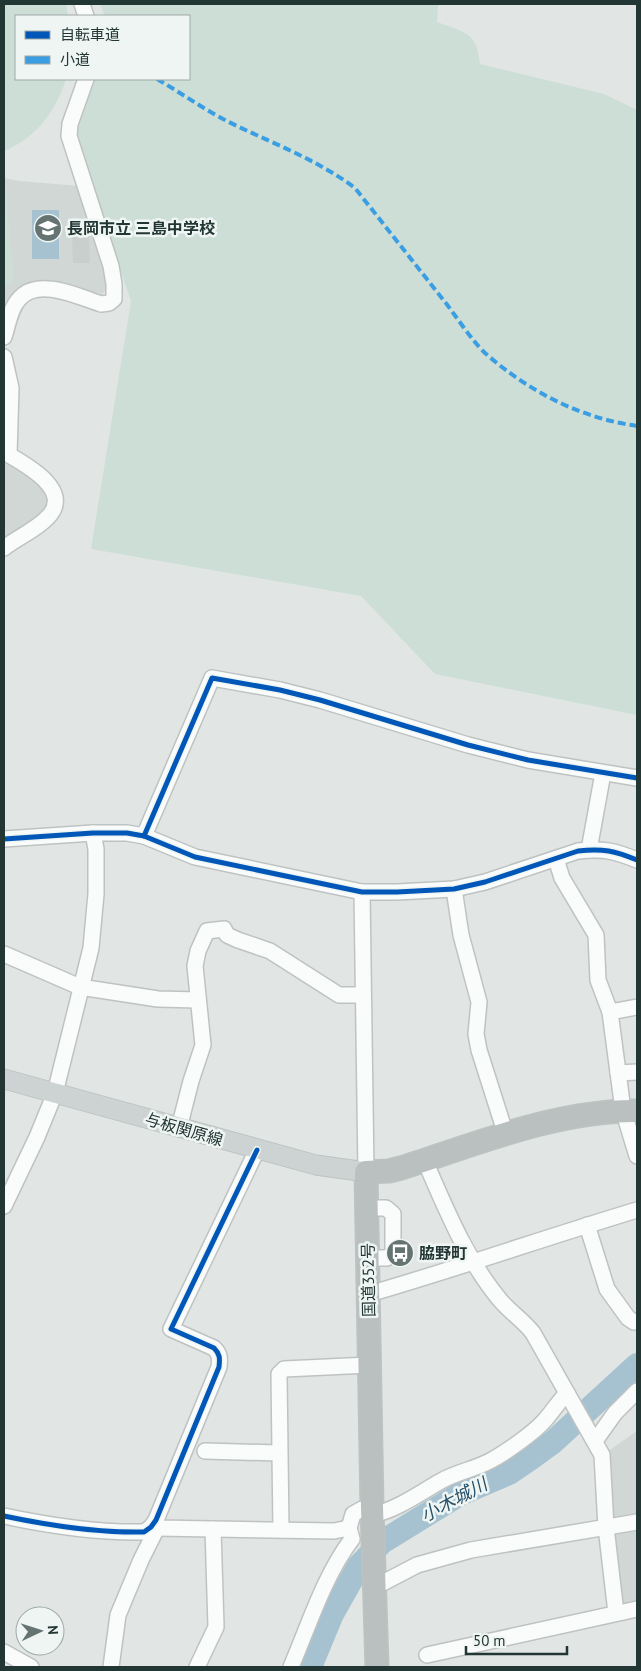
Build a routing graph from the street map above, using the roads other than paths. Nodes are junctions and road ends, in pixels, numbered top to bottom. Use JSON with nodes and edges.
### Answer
{"nodes":[{"id":1,"x":86,"y":80,"type":"edge"},
{"id":2,"x":4,"y":337,"type":"edge"},
{"id":3,"x":4,"y":358,"type":"edge"},
{"id":4,"x":4,"y":548,"type":"edge"},
{"id":5,"x":603,"y":773,"type":"junction"},
{"id":6,"x":637,"y":778,"type":"edge"},
{"id":7,"x":93,"y":833,"type":"junction"},
{"id":8,"x":144,"y":836,"type":"junction"},
{"id":9,"x":4,"y":839,"type":"edge"},
{"id":10,"x":589,"y":850,"type":"junction"},
{"id":11,"x":556,"y":859,"type":"junction"},
{"id":12,"x":637,"y":860,"type":"edge"},
{"id":13,"x":454,"y":889,"type":"junction"},
{"id":14,"x":362,"y":892,"type":"junction"},
{"id":15,"x":4,"y":954,"type":"edge"},
{"id":16,"x":80,"y":987,"type":"junction"},
{"id":17,"x":363,"y":995,"type":"junction"},
{"id":18,"x":198,"y":1000,"type":"junction"},
{"id":19,"x":637,"y":1006,"type":"edge"},
{"id":20,"x":610,"y":1012,"type":"junction"},
{"id":21,"x":637,"y":1072,"type":"edge"},
{"id":22,"x":618,"y":1073,"type":"junction"},
{"id":23,"x":4,"y":1079,"type":"edge"},
{"id":24,"x":55,"y":1093,"type":"junction"},
{"id":25,"x":630,"y":1110,"type":"edge"},
{"id":26,"x":179,"y":1128,"type":"junction"},
{"id":27,"x":506,"y":1135,"type":"junction"},
{"id":28,"x":257,"y":1150,"type":"junction"},
{"id":29,"x":637,"y":1156,"type":"edge"},
{"id":30,"x":425,"y":1161,"type":"junction"},
{"id":31,"x":366,"y":1172,"type":"junction"},
{"id":32,"x":4,"y":1206,"type":"edge"},
{"id":33,"x":637,"y":1210,"type":"edge"},
{"id":34,"x":587,"y":1225,"type":"junction"},
{"id":35,"x":472,"y":1261,"type":"junction"},
{"id":36,"x":369,"y":1294,"type":"junction"},
{"id":37,"x":637,"y":1322,"type":"edge"},
{"id":38,"x":369,"y":1365,"type":"junction"},
{"id":39,"x":637,"y":1391,"type":"edge"},
{"id":40,"x":569,"y":1396,"type":"junction"},
{"id":41,"x":594,"y":1439,"type":"junction"},
{"id":42,"x":205,"y":1451,"type":"dead end"},
{"id":43,"x":279,"y":1453,"type":"junction"},
{"id":44,"x":373,"y":1514,"type":"junction"},
{"id":45,"x":4,"y":1516,"type":"edge"},
{"id":46,"x":637,"y":1522,"type":"edge"},
{"id":47,"x":606,"y":1527,"type":"junction"},
{"id":48,"x":160,"y":1528,"type":"junction"},
{"id":49,"x":349,"y":1528,"type":"junction"},
{"id":50,"x":213,"y":1529,"type":"junction"},
{"id":51,"x":281,"y":1530,"type":"junction"},
{"id":52,"x":375,"y":1581,"type":"junction"},
{"id":53,"x":637,"y":1609,"type":"edge"},
{"id":54,"x":616,"y":1614,"type":"junction"},
{"id":55,"x":4,"y":1652,"type":"edge"},
{"id":56,"x":427,"y":1655,"type":"dead end"},
{"id":57,"x":31,"y":1667,"type":"edge"},
{"id":58,"x":112,"y":1667,"type":"edge"},
{"id":59,"x":198,"y":1667,"type":"edge"},
{"id":60,"x":290,"y":1667,"type":"edge"},
{"id":61,"x":377,"y":1667,"type":"edge"}],
"edges":[{"from":1,"to":2,"type":"street"},
{"from":3,"to":4,"type":"street"},
{"from":5,"to":6,"type":"street"},
{"from":5,"to":8,"type":"street"},
{"from":5,"to":10,"type":"street"},
{"from":7,"to":8,"type":"street"},
{"from":7,"to":9,"type":"street"},
{"from":7,"to":16,"type":"street"},
{"from":8,"to":14,"type":"street"},
{"from":10,"to":11,"type":"street"},
{"from":10,"to":12,"type":"street"},
{"from":11,"to":13,"type":"street"},
{"from":11,"to":20,"type":"street"},
{"from":13,"to":14,"type":"street"},
{"from":13,"to":27,"type":"street"},
{"from":14,"to":17,"type":"street"},
{"from":15,"to":16,"type":"street"},
{"from":16,"to":18,"type":"street"},
{"from":16,"to":24,"type":"street"},
{"from":17,"to":18,"type":"street"},
{"from":17,"to":31,"type":"street"},
{"from":18,"to":26,"type":"street"},
{"from":19,"to":20,"type":"street"},
{"from":20,"to":22,"type":"street"},
{"from":21,"to":22,"type":"street"},
{"from":22,"to":25,"type":"street"},
{"from":23,"to":24,"type":"main road","name":"与板関原線"},
{"from":24,"to":26,"type":"main road","name":"与板関原線"},
{"from":24,"to":32,"type":"street"},
{"from":25,"to":27,"type":"highway"},
{"from":25,"to":29,"type":"street"},
{"from":26,"to":28,"type":"main road","name":"与板関原線"},
{"from":27,"to":30,"type":"highway"},
{"from":28,"to":31,"type":"main road","name":"与板関原線"},
{"from":28,"to":48,"type":"street"},
{"from":30,"to":31,"type":"highway"},
{"from":30,"to":35,"type":"street"},
{"from":31,"to":36,"type":"highway","name":"国道352号"},
{"from":33,"to":34,"type":"street"},
{"from":34,"to":35,"type":"street"},
{"from":34,"to":37,"type":"street"},
{"from":35,"to":36,"type":"street"},
{"from":35,"to":40,"type":"street"},
{"from":36,"to":38,"type":"highway","name":"国道352号"},
{"from":38,"to":43,"type":"street"},
{"from":38,"to":44,"type":"highway","name":"国道352号"},
{"from":39,"to":41,"type":"street"},
{"from":40,"to":41,"type":"street"},
{"from":40,"to":44,"type":"street"},
{"from":41,"to":47,"type":"street"},
{"from":42,"to":43,"type":"street"},
{"from":43,"to":51,"type":"street"},
{"from":44,"to":49,"type":"street"},
{"from":44,"to":52,"type":"highway","name":"国道352号"},
{"from":45,"to":48,"type":"street"},
{"from":46,"to":47,"type":"street"},
{"from":47,"to":52,"type":"street"},
{"from":47,"to":54,"type":"street"},
{"from":48,"to":50,"type":"street"},
{"from":48,"to":58,"type":"street"},
{"from":49,"to":51,"type":"street"},
{"from":49,"to":60,"type":"street"},
{"from":50,"to":51,"type":"street"},
{"from":50,"to":59,"type":"street"},
{"from":52,"to":61,"type":"highway","name":"国道352号"},
{"from":53,"to":54,"type":"street"},
{"from":54,"to":56,"type":"street"},
{"from":55,"to":57,"type":"street"}]}
